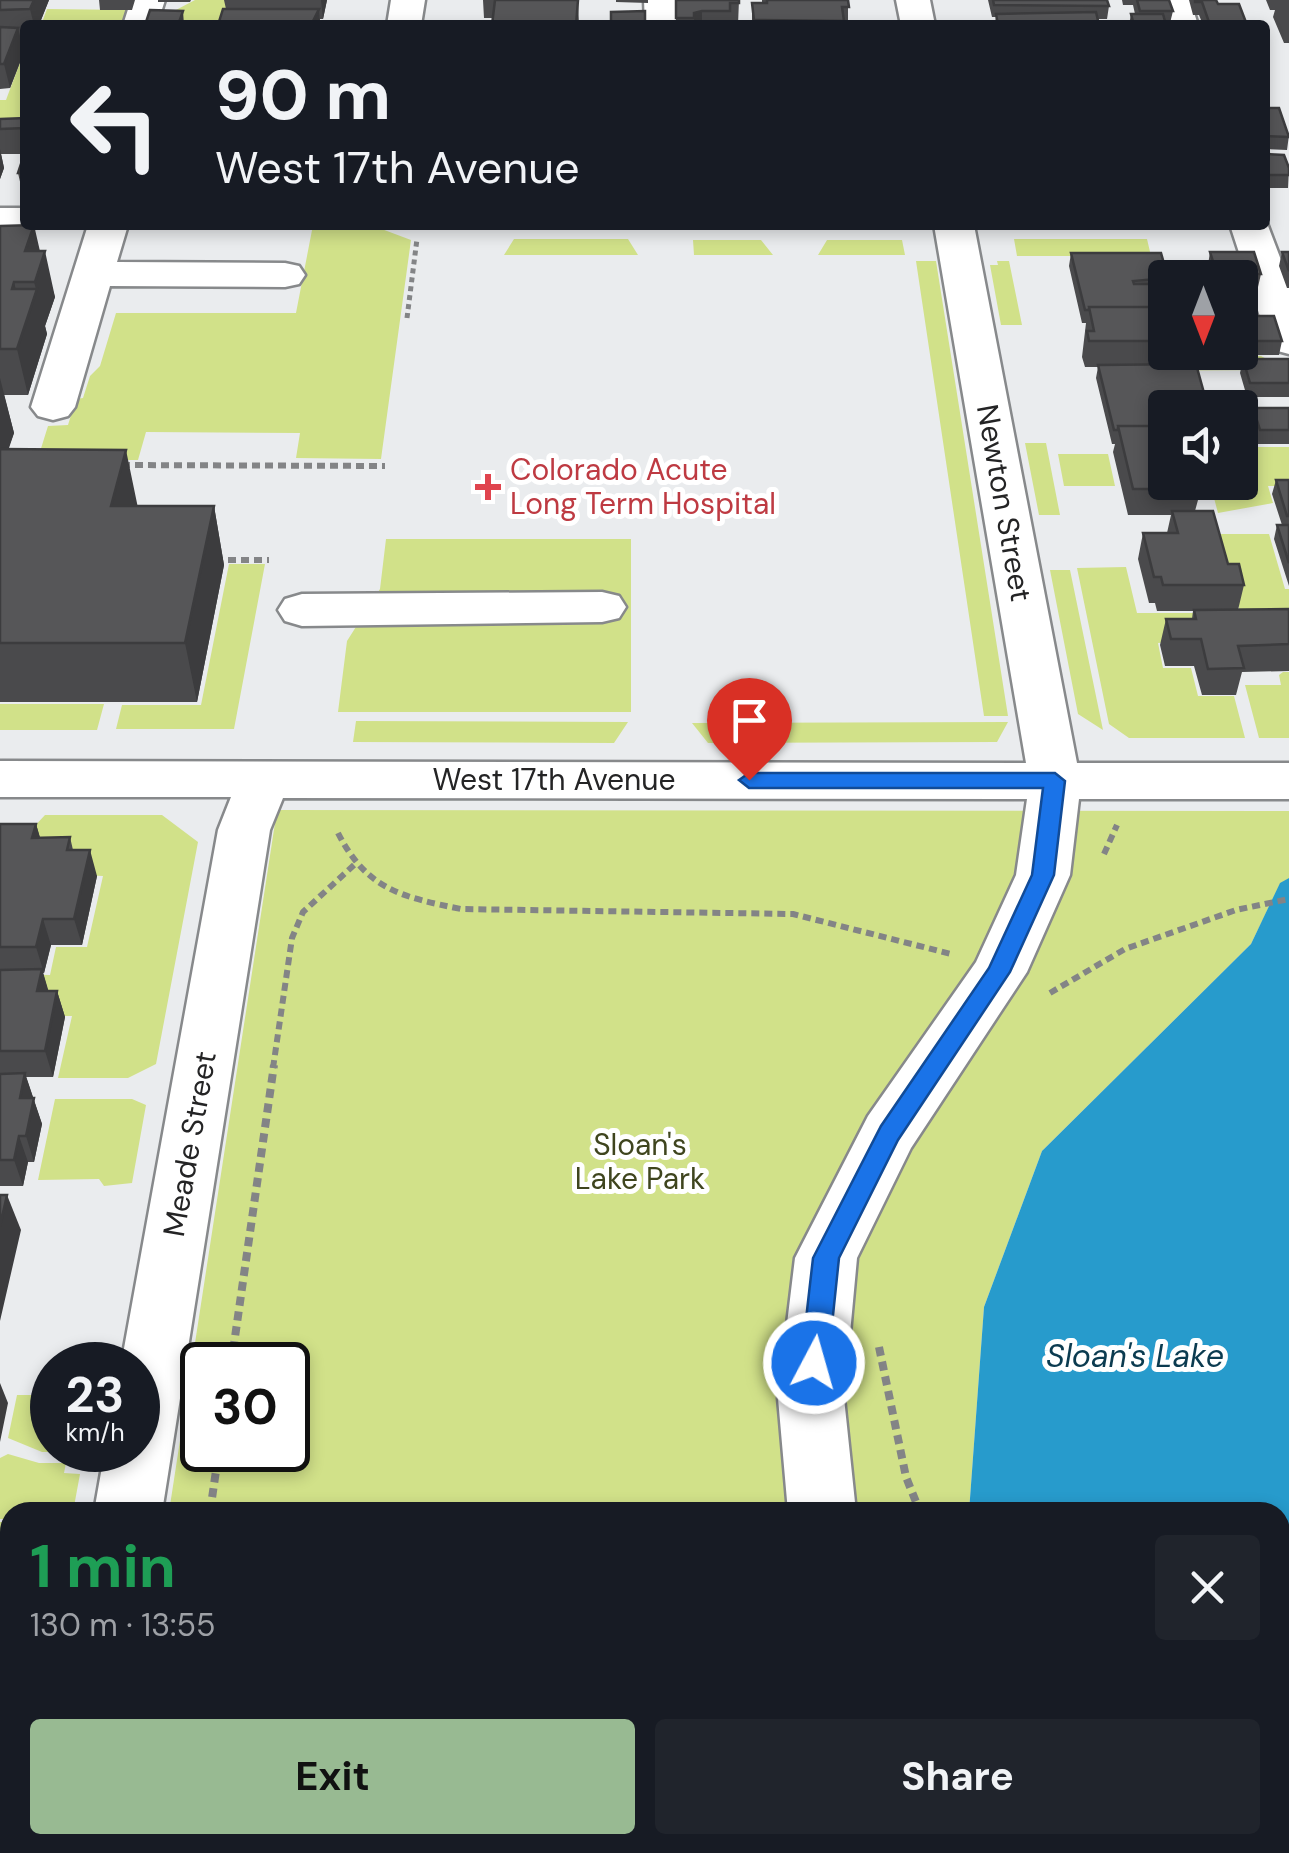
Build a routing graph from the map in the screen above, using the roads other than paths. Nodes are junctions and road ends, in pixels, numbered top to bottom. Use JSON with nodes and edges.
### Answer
{"nodes":[{"id":1,"x":106,"y":230,"type":"edge"},
{"id":2,"x":955,"y":230,"type":"edge"},
{"id":3,"x":1252,"y":230,"type":"edge"},
{"id":4,"x":93,"y":274,"type":"junction"},
{"id":5,"x":285,"y":275,"type":"dead end"},
{"id":6,"x":1289,"y":341,"type":"edge"},
{"id":7,"x":53,"y":406,"type":"dead end"},
{"id":8,"x":602,"y":607,"type":"dead end"},
{"id":9,"x":302,"y":610,"type":"dead end"},
{"id":10,"x":0,"y":779,"type":"edge"},
{"id":11,"x":264,"y":780,"type":"junction"},
{"id":12,"x":1055,"y":781,"type":"junction"},
{"id":13,"x":1289,"y":781,"type":"edge"},
{"id":14,"x":130,"y":1502,"type":"edge"},
{"id":15,"x":821,"y":1502,"type":"edge"}],
"edges":[{"from":1,"to":4,"type":"street"},
{"from":2,"to":12,"type":"street","name":"Newton Street"},
{"from":3,"to":6,"type":"street"},
{"from":4,"to":5,"type":"street"},
{"from":4,"to":7,"type":"street"},
{"from":8,"to":9,"type":"street"},
{"from":10,"to":11,"type":"street","name":"West 17th Avenue"},
{"from":11,"to":12,"type":"street","name":"West 17th Avenue"},
{"from":11,"to":14,"type":"street","name":"Meade Street"},
{"from":12,"to":13,"type":"street","name":"West 17th Avenue"},
{"from":12,"to":15,"type":"street","name":"Newton Street"}]}
